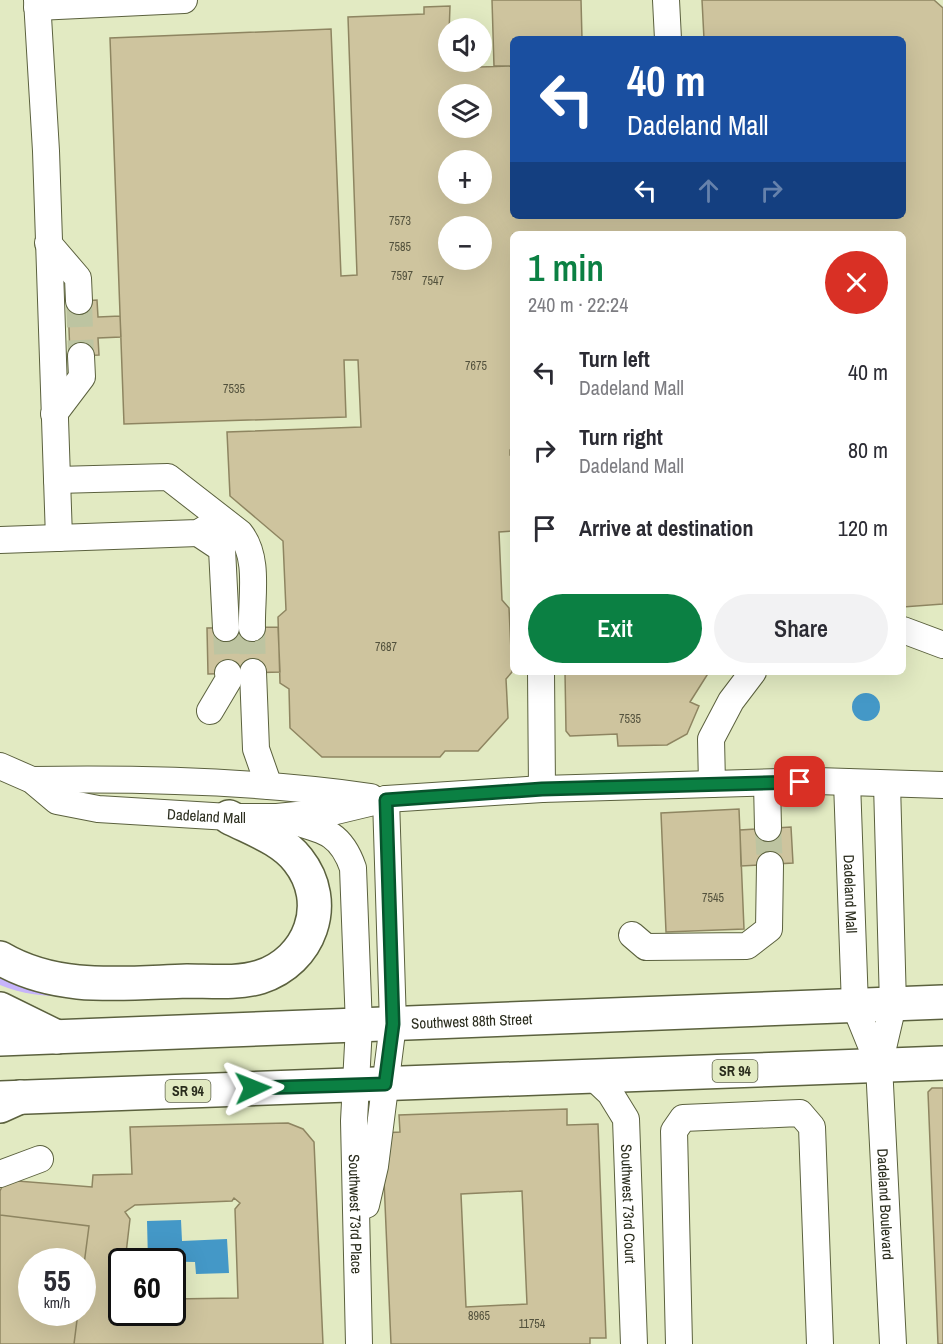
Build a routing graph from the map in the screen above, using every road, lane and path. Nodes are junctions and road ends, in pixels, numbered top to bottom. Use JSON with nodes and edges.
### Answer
{"nodes":[{"id":1,"x":184,"y":0,"type":"edge"},
{"id":2,"x":666,"y":0,"type":"edge"},
{"id":3,"x":37,"y":4,"type":"edge"},
{"id":4,"x":668,"y":36,"type":"edge"},
{"id":5,"x":48,"y":243,"type":"junction"},
{"id":6,"x":79,"y":301,"type":"tunnel mouth"},
{"id":7,"x":81,"y":356,"type":"tunnel mouth"},
{"id":8,"x":54,"y":414,"type":"junction"},
{"id":9,"x":57,"y":480,"type":"junction"},
{"id":10,"x":220,"y":520,"type":"junction"},
{"id":11,"x":198,"y":533,"type":"junction"},
{"id":12,"x":59,"y":538,"type":"junction"},
{"id":13,"x":0,"y":540,"type":"edge"},
{"id":14,"x":226,"y":628,"type":"tunnel mouth"},
{"id":15,"x":252,"y":628,"type":"tunnel mouth"},
{"id":16,"x":906,"y":631,"type":"edge"},
{"id":17,"x":943,"y":645,"type":"edge"},
{"id":18,"x":906,"y":649,"type":"edge"},
{"id":19,"x":943,"y":649,"type":"edge"},
{"id":20,"x":541,"y":675,"type":"edge"},
{"id":21,"x":751,"y":675,"type":"edge"},
{"id":22,"x":210,"y":711,"type":"dead end"},
{"id":23,"x":0,"y":766,"type":"edge"},
{"id":24,"x":32,"y":780,"type":"junction"},
{"id":25,"x":847,"y":782,"type":"junction"},
{"id":26,"x":767,"y":783,"type":"junction"},
{"id":27,"x":712,"y":784,"type":"junction"},
{"id":28,"x":887,"y":784,"type":"junction"},
{"id":29,"x":943,"y":785,"type":"edge"},
{"id":30,"x":269,"y":786,"type":"junction"},
{"id":31,"x":542,"y":789,"type":"junction"},
{"id":32,"x":386,"y":800,"type":"junction"},
{"id":33,"x":229,"y":817,"type":"junction"},
{"id":34,"x":277,"y":817,"type":"junction"},
{"id":35,"x":768,"y":828,"type":"tunnel mouth"},
{"id":36,"x":770,"y":865,"type":"tunnel mouth"},
{"id":37,"x":632,"y":935,"type":"dead end"},
{"id":38,"x":0,"y":958,"type":"edge"},
{"id":39,"x":943,"y":1002,"type":"edge"},
{"id":40,"x":893,"y":1005,"type":"junction"},
{"id":41,"x":855,"y":1006,"type":"junction"},
{"id":42,"x":0,"y":1009,"type":"edge"},
{"id":43,"x":393,"y":1024,"type":"junction"},
{"id":44,"x":359,"y":1026,"type":"junction"},
{"id":45,"x":57,"y":1037,"type":"junction"},
{"id":46,"x":0,"y":1039,"type":"edge"},
{"id":47,"x":943,"y":1063,"type":"edge"},
{"id":48,"x":879,"y":1065,"type":"junction"},
{"id":49,"x":592,"y":1076,"type":"junction"},
{"id":50,"x":370,"y":1084,"type":"junction"},
{"id":51,"x":7,"y":1100,"type":"edge"},
{"id":52,"x":40,"y":1159,"type":"dead end"},
{"id":53,"x":0,"y":1174,"type":"edge"},
{"id":54,"x":359,"y":1344,"type":"edge"},
{"id":55,"x":634,"y":1344,"type":"edge"},
{"id":56,"x":679,"y":1344,"type":"edge"},
{"id":57,"x":820,"y":1344,"type":"edge"},
{"id":58,"x":893,"y":1344,"type":"edge"}],
"edges":[{"from":1,"to":3,"type":"street"},
{"from":2,"to":4,"type":"street"},
{"from":3,"to":5,"type":"street"},
{"from":5,"to":6,"type":"street"},
{"from":5,"to":8,"type":"street"},
{"from":7,"to":8,"type":"street"},
{"from":8,"to":9,"type":"street"},
{"from":9,"to":10,"type":"street"},
{"from":9,"to":12,"type":"street"},
{"from":10,"to":11,"type":"street"},
{"from":10,"to":15,"type":"street"},
{"from":11,"to":12,"type":"street"},
{"from":11,"to":14,"type":"street"},
{"from":12,"to":13,"type":"street"},
{"from":16,"to":17,"type":"street"},
{"from":18,"to":19,"type":"street"},
{"from":20,"to":31,"type":"street"},
{"from":21,"to":27,"type":"street"},
{"from":22,"to":30,"type":"street"},
{"from":23,"to":24,"type":"street","name":"Dadeland Mall"},
{"from":24,"to":30,"type":"street","name":"Dadeland Mall"},
{"from":24,"to":33,"type":"street","name":"Dadeland Mall"},
{"from":25,"to":26,"type":"street","name":"Dadeland Mall"},
{"from":25,"to":28,"type":"street","name":"Dadeland Mall"},
{"from":25,"to":41,"type":"street","name":"Dadeland Mall"},
{"from":26,"to":27,"type":"street","name":"Dadeland Mall"},
{"from":26,"to":35,"type":"street"},
{"from":27,"to":31,"type":"street","name":"Dadeland Mall"},
{"from":28,"to":29,"type":"street","name":"Dadeland Mall"},
{"from":28,"to":40,"type":"street"},
{"from":30,"to":32,"type":"street","name":"Dadeland Mall"},
{"from":31,"to":32,"type":"street","name":"Dadeland Mall"},
{"from":32,"to":34,"type":"street","name":"Dadeland Mall"},
{"from":32,"to":43,"type":"street"},
{"from":33,"to":34,"type":"street","name":"Dadeland Mall"},
{"from":33,"to":38,"type":"main road"},
{"from":34,"to":44,"type":"street"},
{"from":36,"to":37,"type":"street"},
{"from":39,"to":40,"type":"main road","name":"Southwest 88th Street"},
{"from":40,"to":41,"type":"main road","name":"Southwest 88th Street"},
{"from":40,"to":48,"type":"street","name":"Dadeland Boulevard"},
{"from":41,"to":43,"type":"main road","name":"Southwest 88th Street"},
{"from":41,"to":48,"type":"street","name":"Dadeland Boulevard"},
{"from":42,"to":45,"type":"main road"},
{"from":43,"to":44,"type":"main road","name":"Southwest 88th Street"},
{"from":43,"to":50,"type":"street"},
{"from":44,"to":45,"type":"main road","name":"Southwest 88th Street"},
{"from":44,"to":50,"type":"street"},
{"from":45,"to":46,"type":"main road","name":"Southwest 88th Street"},
{"from":47,"to":48,"type":"main road","number":"SR 94"},
{"from":48,"to":49,"type":"main road","number":"SR 94"},
{"from":48,"to":58,"type":"street","name":"Dadeland Boulevard"},
{"from":49,"to":50,"type":"main road","number":"SR 94"},
{"from":49,"to":55,"type":"street","name":"Southwest 73rd Court"},
{"from":50,"to":51,"type":"main road","number":"SR 94"},
{"from":50,"to":54,"type":"street","name":"Southwest 73rd Place"},
{"from":52,"to":53,"type":"street"},
{"from":56,"to":57,"type":"street"}]}
